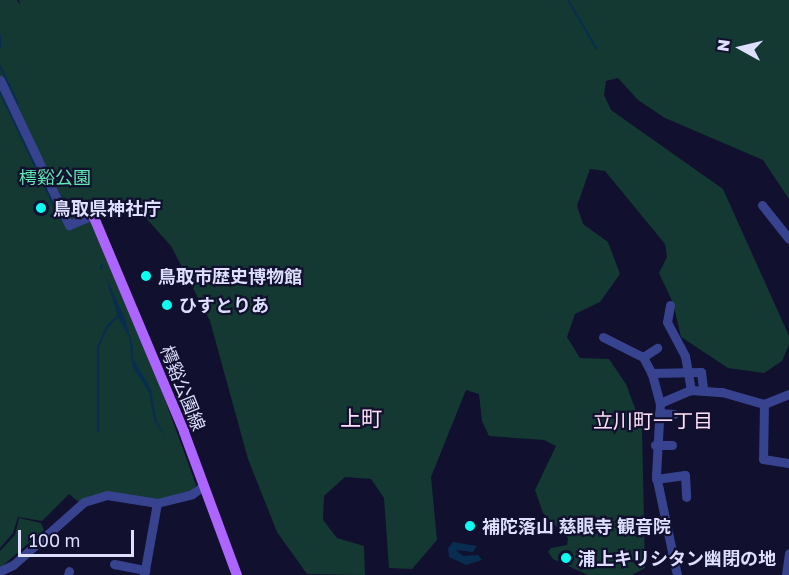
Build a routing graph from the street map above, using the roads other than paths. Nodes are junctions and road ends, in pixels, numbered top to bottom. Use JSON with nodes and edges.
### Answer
{"nodes":[{"id":1,"x":0,"y":80,"type":"edge"},
{"id":2,"x":762,"y":205,"type":"dead end"},
{"id":3,"x":93,"y":215,"type":"joint"},
{"id":4,"x":789,"y":239,"type":"edge"},
{"id":5,"x":670,"y":305,"type":"dead end"},
{"id":6,"x":603,"y":337,"type":"dead end"},
{"id":7,"x":657,"y":348,"type":"dead end"},
{"id":8,"x":643,"y":357,"type":"junction"},
{"id":9,"x":651,"y":373,"type":"junction"},
{"id":10,"x":689,"y":374,"type":"junction"},
{"id":11,"x":691,"y":390,"type":"junction"},
{"id":12,"x":703,"y":390,"type":"junction"},
{"id":13,"x":789,"y":394,"type":"edge"},
{"id":14,"x":764,"y":404,"type":"junction"},
{"id":15,"x":659,"y":408,"type":"junction"},
{"id":16,"x":674,"y":414,"type":"dead end"},
{"id":17,"x":672,"y":444,"type":"dead end"},
{"id":18,"x":655,"y":445,"type":"junction"},
{"id":19,"x":789,"y":463,"type":"edge"},
{"id":20,"x":657,"y":479,"type":"junction"},
{"id":21,"x":203,"y":486,"type":"junction"},
{"id":22,"x":686,"y":497,"type":"dead end"},
{"id":23,"x":158,"y":503,"type":"junction"},
{"id":24,"x":789,"y":553,"type":"edge"},
{"id":25,"x":114,"y":564,"type":"dead end"},
{"id":26,"x":0,"y":571,"type":"edge"},
{"id":27,"x":144,"y":573,"type":"edge"},
{"id":28,"x":237,"y":575,"type":"edge"},
{"id":29,"x":677,"y":575,"type":"edge"},
{"id":30,"x":786,"y":575,"type":"edge"}],
"edges":[{"from":1,"to":3,"type":"street"},
{"from":2,"to":4,"type":"street"},
{"from":3,"to":21,"type":"main road","name":"樗谿公園線"},
{"from":5,"to":10,"type":"street"},
{"from":6,"to":8,"type":"street"},
{"from":7,"to":8,"type":"street"},
{"from":8,"to":9,"type":"street"},
{"from":9,"to":10,"type":"street"},
{"from":9,"to":15,"type":"street"},
{"from":10,"to":11,"type":"street"},
{"from":10,"to":12,"type":"street"},
{"from":11,"to":12,"type":"street"},
{"from":11,"to":15,"type":"street"},
{"from":12,"to":14,"type":"street"},
{"from":13,"to":14,"type":"street"},
{"from":14,"to":19,"type":"street"},
{"from":15,"to":16,"type":"street"},
{"from":15,"to":18,"type":"street"},
{"from":17,"to":18,"type":"street"},
{"from":18,"to":20,"type":"street"},
{"from":20,"to":22,"type":"street"},
{"from":20,"to":29,"type":"street"},
{"from":21,"to":23,"type":"street"},
{"from":21,"to":28,"type":"main road","name":"樗谿公園線"},
{"from":23,"to":26,"type":"street"},
{"from":23,"to":27,"type":"street"},
{"from":24,"to":30,"type":"street"},
{"from":25,"to":27,"type":"street"}]}
